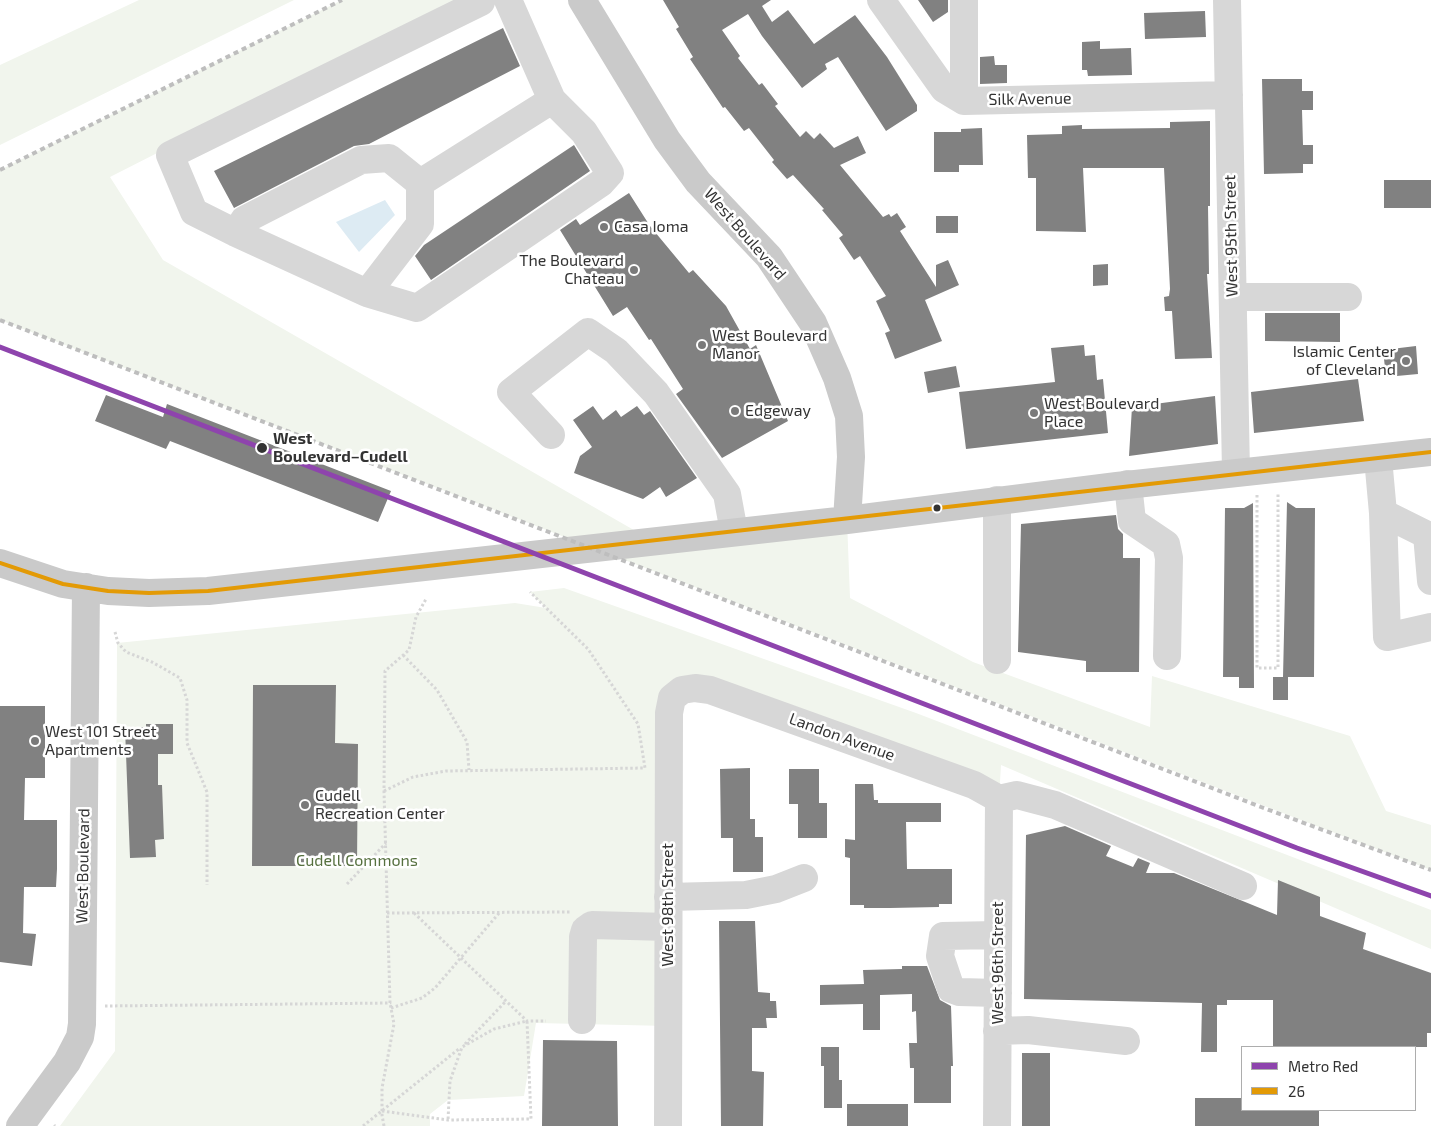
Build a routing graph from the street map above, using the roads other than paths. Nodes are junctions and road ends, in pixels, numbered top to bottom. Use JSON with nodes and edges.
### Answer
{"nodes":[{"id":1,"x":508,"y":0,"type":"edge"},
{"id":2,"x":582,"y":0,"type":"edge"},
{"id":3,"x":881,"y":0,"type":"edge"},
{"id":4,"x":964,"y":0,"type":"edge"},
{"id":5,"x":1227,"y":0,"type":"edge"},
{"id":6,"x":481,"y":2,"type":"dead end"},
{"id":7,"x":1229,"y":95,"type":"junction"},
{"id":8,"x":552,"y":100,"type":"junction"},
{"id":9,"x":964,"y":101,"type":"junction"},
{"id":10,"x":420,"y":184,"type":"junction"},
{"id":11,"x":236,"y":233,"type":"junction"},
{"id":12,"x":367,"y":292,"type":"junction"},
{"id":13,"x":1232,"y":297,"type":"junction"},
{"id":14,"x":1348,"y":297,"type":"dead end"},
{"id":15,"x":550,"y":435,"type":"dead end"},
{"id":16,"x":1431,"y":452,"type":"edge"},
{"id":17,"x":1378,"y":458,"type":"junction"},
{"id":18,"x":1236,"y":472,"type":"junction"},
{"id":19,"x":1128,"y":484,"type":"junction"},
{"id":20,"x":997,"y":500,"type":"junction"},
{"id":21,"x":1383,"y":513,"type":"junction"},
{"id":22,"x":847,"y":520,"type":"junction"},
{"id":23,"x":734,"y":532,"type":"junction"},
{"id":24,"x":0,"y":563,"type":"edge"},
{"id":25,"x":1431,"y":581,"type":"edge"},
{"id":26,"x":86,"y":588,"type":"junction"},
{"id":27,"x":1431,"y":627,"type":"edge"},
{"id":28,"x":1167,"y":656,"type":"dead end"},
{"id":29,"x":996,"y":660,"type":"dead end"},
{"id":30,"x":682,"y":690,"type":"joint"},
{"id":31,"x":999,"y":799,"type":"junction"},
{"id":32,"x":804,"y":878,"type":"dead end"},
{"id":33,"x":1243,"y":886,"type":"dead end"},
{"id":34,"x":668,"y":897,"type":"junction"},
{"id":35,"x":668,"y":927,"type":"junction"},
{"id":36,"x":998,"y":935,"type":"junction"},
{"id":37,"x":998,"y":993,"type":"junction"},
{"id":38,"x":582,"y":1020,"type":"dead end"},
{"id":39,"x":998,"y":1031,"type":"junction"},
{"id":40,"x":1126,"y":1041,"type":"dead end"},
{"id":41,"x":20,"y":1126,"type":"edge"},
{"id":42,"x":668,"y":1126,"type":"edge"},
{"id":43,"x":997,"y":1126,"type":"edge"}],
"edges":[{"from":1,"to":8,"type":"street"},
{"from":2,"to":22,"type":"main road","name":"West Boulevard"},
{"from":3,"to":9,"type":"street"},
{"from":4,"to":9,"type":"street"},
{"from":5,"to":7,"type":"street","name":"West 95th Street"},
{"from":6,"to":11,"type":"street"},
{"from":7,"to":9,"type":"street","name":"Silk Avenue"},
{"from":7,"to":13,"type":"street","name":"West 95th Street"},
{"from":8,"to":10,"type":"street"},
{"from":8,"to":12,"type":"street"},
{"from":10,"to":11,"type":"street"},
{"from":10,"to":12,"type":"street"},
{"from":11,"to":12,"type":"street"},
{"from":13,"to":14,"type":"street"},
{"from":13,"to":18,"type":"street","name":"West 95th Street"},
{"from":15,"to":23,"type":"street"},
{"from":16,"to":17,"type":"main road"},
{"from":17,"to":18,"type":"main road"},
{"from":17,"to":21,"type":"street"},
{"from":18,"to":19,"type":"main road"},
{"from":19,"to":20,"type":"main road"},
{"from":19,"to":28,"type":"street"},
{"from":20,"to":22,"type":"main road"},
{"from":20,"to":29,"type":"street"},
{"from":21,"to":25,"type":"street"},
{"from":21,"to":27,"type":"street"},
{"from":22,"to":23,"type":"main road"},
{"from":23,"to":26,"type":"main road"},
{"from":24,"to":26,"type":"main road"},
{"from":26,"to":41,"type":"main road","name":"West Boulevard"},
{"from":30,"to":31,"type":"street","name":"Landon Avenue"},
{"from":30,"to":34,"type":"street","name":"West 98th Street"},
{"from":31,"to":33,"type":"street"},
{"from":31,"to":36,"type":"street","name":"West 96th Street"},
{"from":32,"to":34,"type":"street"},
{"from":34,"to":35,"type":"street","name":"West 98th Street"},
{"from":35,"to":38,"type":"street"},
{"from":35,"to":42,"type":"street","name":"West 98th Street"},
{"from":36,"to":37,"type":"street","name":"West 96th Street"},
{"from":36,"to":37,"type":"street"},
{"from":37,"to":39,"type":"street","name":"West 96th Street"},
{"from":39,"to":40,"type":"street"},
{"from":39,"to":43,"type":"street","name":"West 96th Street"}]}
